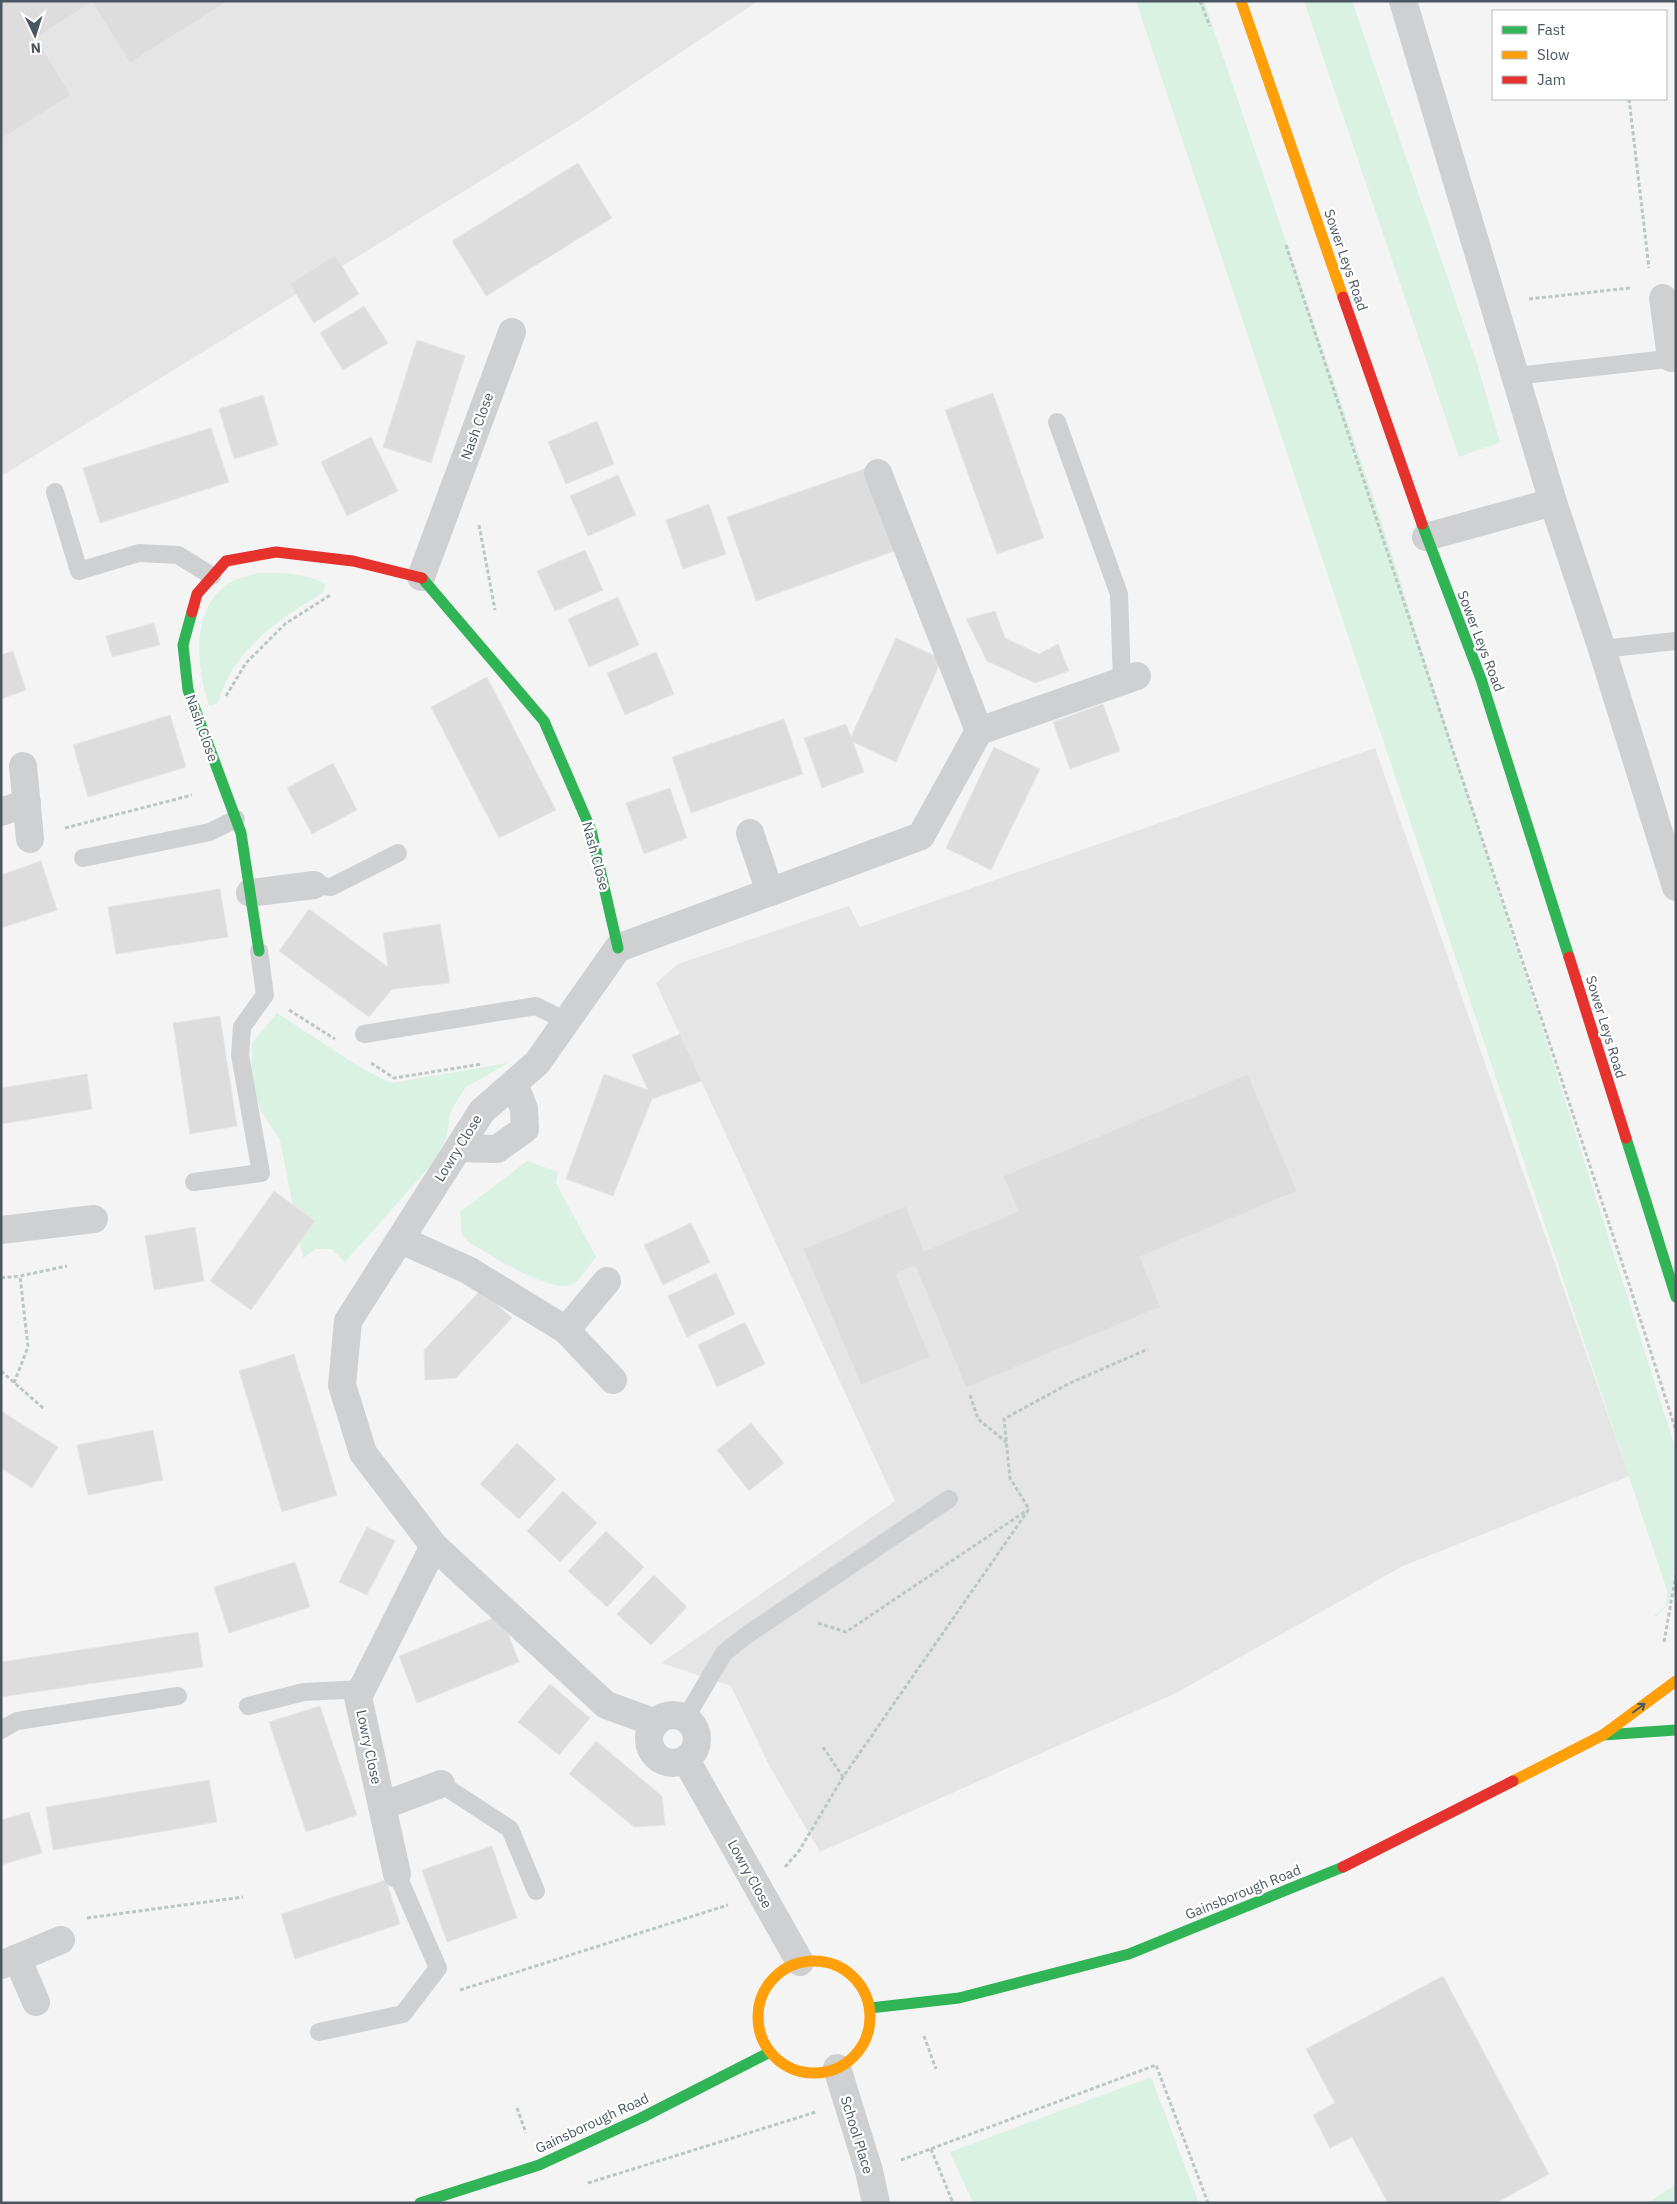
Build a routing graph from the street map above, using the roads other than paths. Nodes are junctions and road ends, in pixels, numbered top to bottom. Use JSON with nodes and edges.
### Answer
{"nodes":[{"id":1,"x":1241,"y":1,"type":"edge"},
{"id":2,"x":1403,"y":1,"type":"edge"},
{"id":3,"x":1660,"y":291,"type":"road end"},
{"id":4,"x":512,"y":332,"type":"dead end"},
{"id":5,"x":1673,"y":358,"type":"edge"},
{"id":6,"x":1515,"y":376,"type":"junction"},
{"id":7,"x":1057,"y":422,"type":"dead end"},
{"id":8,"x":878,"y":473,"type":"dead end"},
{"id":9,"x":55,"y":492,"type":"dead end"},
{"id":10,"x":1553,"y":502,"type":"junction"},
{"id":11,"x":1426,"y":537,"type":"junction"},
{"id":12,"x":212,"y":576,"type":"junction"},
{"id":13,"x":421,"y":577,"type":"junction"},
{"id":14,"x":1676,"y":641,"type":"edge"},
{"id":15,"x":1602,"y":649,"type":"junction"},
{"id":16,"x":1130,"y":679,"type":"joint"},
{"id":17,"x":979,"y":731,"type":"junction"},
{"id":18,"x":23,"y":766,"type":"dead end"},
{"id":19,"x":27,"y":803,"type":"junction"},
{"id":20,"x":1,"y":812,"type":"edge"},
{"id":21,"x":236,"y":819,"type":"junction"},
{"id":22,"x":750,"y":833,"type":"dead end"},
{"id":23,"x":30,"y":839,"type":"dead end"},
{"id":24,"x":398,"y":853,"type":"dead end"},
{"id":25,"x":83,"y":858,"type":"dead end"},
{"id":26,"x":314,"y":885,"type":"joint"},
{"id":27,"x":1676,"y":886,"type":"edge"},
{"id":28,"x":770,"y":892,"type":"junction"},
{"id":29,"x":250,"y":893,"type":"junction"},
{"id":30,"x":618,"y":948,"type":"junction"},
{"id":31,"x":259,"y":951,"type":"joint"},
{"id":32,"x":566,"y":1021,"type":"junction"},
{"id":33,"x":364,"y":1034,"type":"dead end"},
{"id":34,"x":514,"y":1083,"type":"junction"},
{"id":35,"x":459,"y":1148,"type":"junction"},
{"id":36,"x":194,"y":1182,"type":"dead end"},
{"id":37,"x":94,"y":1219,"type":"dead end"},
{"id":38,"x":1,"y":1230,"type":"edge"},
{"id":39,"x":401,"y":1240,"type":"junction"},
{"id":40,"x":607,"y":1281,"type":"dead end"},
{"id":41,"x":1676,"y":1297,"type":"edge"},
{"id":42,"x":566,"y":1330,"type":"junction"},
{"id":43,"x":613,"y":1380,"type":"dead end"},
{"id":44,"x":949,"y":1499,"type":"dead end"},
{"id":45,"x":434,"y":1546,"type":"junction"},
{"id":46,"x":1676,"y":1681,"type":"edge"},
{"id":47,"x":362,"y":1689,"type":"junction"},
{"id":48,"x":178,"y":1696,"type":"dead end"},
{"id":49,"x":248,"y":1706,"type":"dead end"},
{"id":50,"x":685,"y":1719,"type":"junction"},
{"id":51,"x":656,"y":1723,"type":"junction"},
{"id":52,"x":1,"y":1730,"type":"edge"},
{"id":53,"x":1676,"y":1730,"type":"edge"},
{"id":54,"x":1603,"y":1735,"type":"junction"},
{"id":55,"x":686,"y":1760,"type":"junction"},
{"id":56,"x":441,"y":1784,"type":"joint"},
{"id":57,"x":382,"y":1806,"type":"junction"},
{"id":58,"x":397,"y":1874,"type":"joint"},
{"id":59,"x":536,"y":1891,"type":"dead end"},
{"id":60,"x":61,"y":1940,"type":"road end"},
{"id":61,"x":9,"y":1962,"type":"edge"},
{"id":62,"x":800,"y":1962,"type":"junction"},
{"id":63,"x":36,"y":2002,"type":"dead end"},
{"id":64,"x":870,"y":2008,"type":"junction"},
{"id":65,"x":319,"y":2032,"type":"dead end"},
{"id":66,"x":770,"y":2052,"type":"junction"},
{"id":67,"x":837,"y":2068,"type":"junction"},
{"id":68,"x":420,"y":2203,"type":"edge"},
{"id":69,"x":876,"y":2203,"type":"edge"}],
"edges":[{"from":1,"to":11,"type":"street","name":"Sower Leys Road"},
{"from":2,"to":6,"type":"street"},
{"from":3,"to":5,"type":"street"},
{"from":4,"to":13,"type":"street","name":"Nash Close"},
{"from":5,"to":6,"type":"lane"},
{"from":6,"to":10,"type":"street"},
{"from":7,"to":16,"type":"lane"},
{"from":8,"to":17,"type":"street"},
{"from":9,"to":12,"type":"lane"},
{"from":10,"to":11,"type":"street"},
{"from":10,"to":15,"type":"street"},
{"from":11,"to":41,"type":"street","name":"Sower Leys Road"},
{"from":12,"to":13,"type":"street","name":"Nash Close"},
{"from":12,"to":21,"type":"street","name":"Nash Close"},
{"from":13,"to":30,"type":"street","name":"Nash Close"},
{"from":14,"to":15,"type":"lane"},
{"from":15,"to":27,"type":"street"},
{"from":16,"to":17,"type":"street"},
{"from":17,"to":28,"type":"street"},
{"from":18,"to":19,"type":"street"},
{"from":19,"to":20,"type":"street"},
{"from":19,"to":23,"type":"street"},
{"from":21,"to":25,"type":"lane"},
{"from":21,"to":29,"type":"street","name":"Nash Close"},
{"from":22,"to":28,"type":"street"},
{"from":24,"to":26,"type":"lane"},
{"from":26,"to":29,"type":"street"},
{"from":28,"to":30,"type":"street"},
{"from":29,"to":31,"type":"street","name":"Nash Close"},
{"from":30,"to":32,"type":"street","name":"Lowry Close"},
{"from":31,"to":36,"type":"lane"},
{"from":32,"to":33,"type":"lane"},
{"from":32,"to":34,"type":"street","name":"Lowry Close"},
{"from":34,"to":35,"type":"street","name":"Lowry Close"},
{"from":34,"to":35,"type":"street"},
{"from":35,"to":39,"type":"street","name":"Lowry Close"},
{"from":37,"to":38,"type":"street"},
{"from":39,"to":42,"type":"street"},
{"from":39,"to":45,"type":"street","name":"Lowry Close"},
{"from":40,"to":42,"type":"street"},
{"from":42,"to":43,"type":"street"},
{"from":44,"to":50,"type":"lane"},
{"from":45,"to":47,"type":"street","name":"Lowry Close"},
{"from":45,"to":51,"type":"street","name":"Lowry Close"},
{"from":54,"to":46,"type":"street","name":"Gainsborough Road","one_way":true},
{"from":47,"to":49,"type":"lane"},
{"from":47,"to":57,"type":"street","name":"Lowry Close"},
{"from":48,"to":52,"type":"lane"},
{"from":50,"to":51,"type":"street"},
{"from":50,"to":55,"type":"street"},
{"from":51,"to":55,"type":"street"},
{"from":53,"to":54,"type":"street","name":"Gainsborough Road"},
{"from":54,"to":64,"type":"street","name":"Gainsborough Road"},
{"from":55,"to":62,"type":"street","name":"Lowry Close"},
{"from":56,"to":57,"type":"street"},
{"from":56,"to":59,"type":"lane"},
{"from":57,"to":58,"type":"street","name":"Lowry Close"},
{"from":58,"to":65,"type":"lane"},
{"from":60,"to":61,"type":"street"},
{"from":61,"to":63,"type":"street"},
{"from":62,"to":64,"type":"street"},
{"from":62,"to":66,"type":"street"},
{"from":64,"to":67,"type":"street"},
{"from":66,"to":67,"type":"street"},
{"from":66,"to":68,"type":"street","name":"Gainsborough Road"},
{"from":67,"to":69,"type":"street","name":"School Place"}]}
